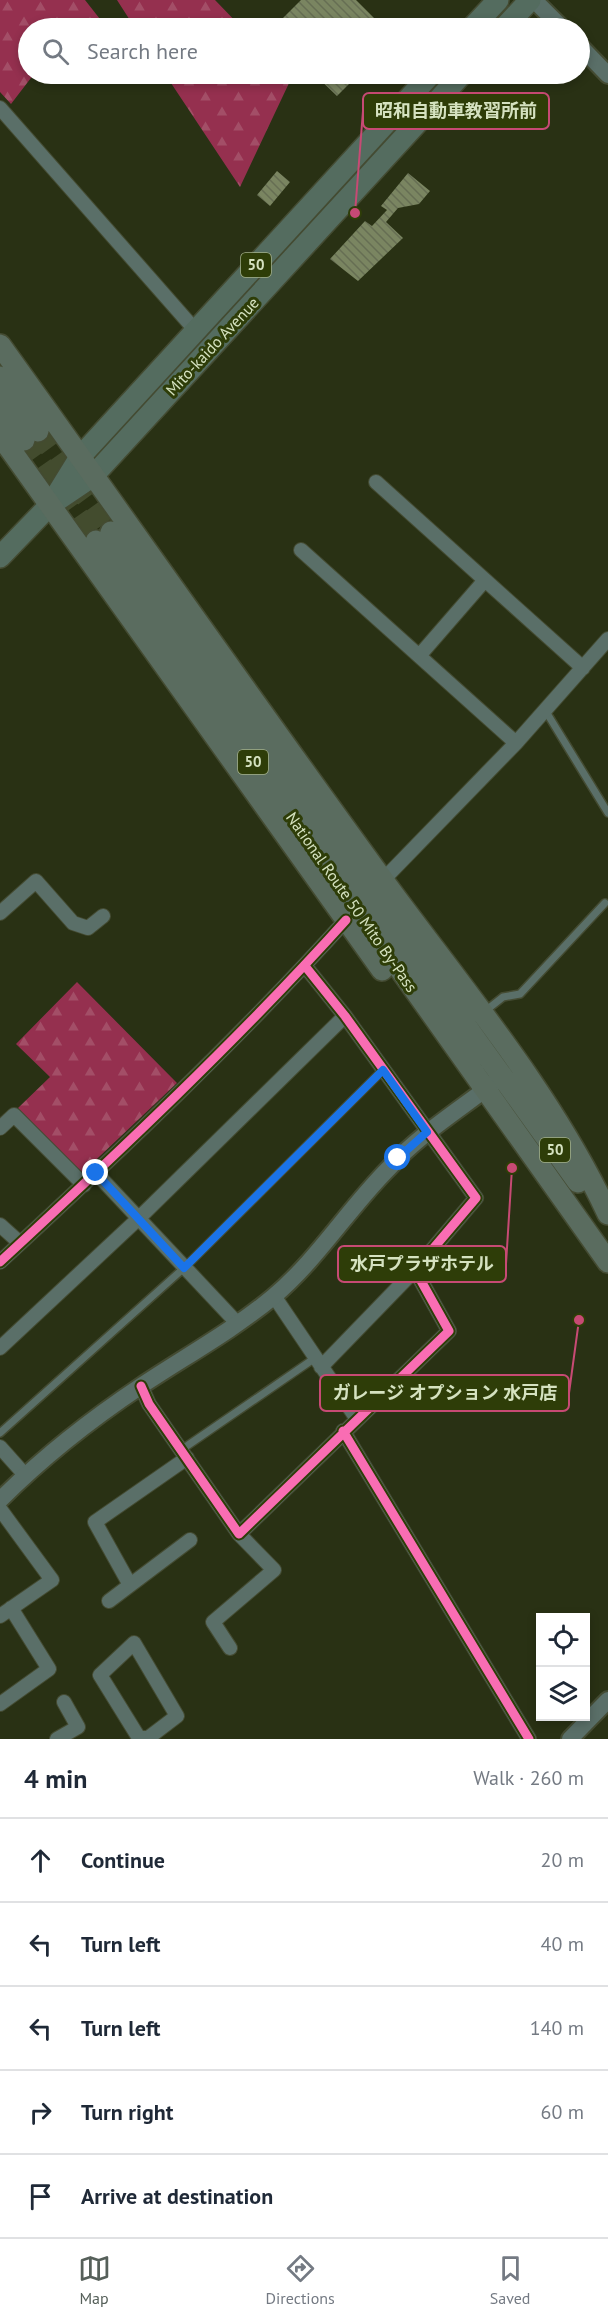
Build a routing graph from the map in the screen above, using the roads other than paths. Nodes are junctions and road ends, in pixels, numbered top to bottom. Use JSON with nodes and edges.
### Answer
{"nodes":[{"id":1,"x":498,"y":0,"type":"edge"},
{"id":2,"x":532,"y":0,"type":"edge"},
{"id":3,"x":481,"y":18,"type":"edge"},
{"id":4,"x":514,"y":18,"type":"edge"},
{"id":5,"x":551,"y":18,"type":"edge"},
{"id":6,"x":590,"y":57,"type":"edge"},
{"id":7,"x":608,"y":75,"type":"edge"},
{"id":8,"x":422,"y":84,"type":"edge"},
{"id":9,"x":453,"y":84,"type":"edge"},
{"id":10,"x":0,"y":108,"type":"edge"},
{"id":11,"x":196,"y":331,"type":"junction"},
{"id":12,"x":0,"y":345,"type":"edge"},
{"id":13,"x":0,"y":377,"type":"edge"},
{"id":14,"x":0,"y":406,"type":"edge"},
{"id":15,"x":0,"y":435,"type":"edge"},
{"id":16,"x":80,"y":457,"type":"junction"},
{"id":17,"x":93,"y":476,"type":"junction"},
{"id":18,"x":376,"y":482,"type":"dead end"},
{"id":19,"x":51,"y":504,"type":"junction"},
{"id":20,"x":301,"y":550,"type":"dead end"},
{"id":21,"x":0,"y":557,"type":"edge"},
{"id":22,"x":485,"y":580,"type":"junction"},
{"id":23,"x":608,"y":639,"type":"edge"},
{"id":24,"x":419,"y":656,"type":"junction"},
{"id":25,"x":583,"y":668,"type":"junction"},
{"id":26,"x":545,"y":710,"type":"junction"},
{"id":27,"x":516,"y":743,"type":"junction"},
{"id":28,"x":608,"y":813,"type":"edge"},
{"id":29,"x":382,"y":880,"type":"junction"},
{"id":30,"x":605,"y":903,"type":"dead end"},
{"id":31,"x":0,"y":913,"type":"edge"},
{"id":32,"x":103,"y":916,"type":"dead end"},
{"id":33,"x":346,"y":920,"type":"junction"},
{"id":34,"x":304,"y":966,"type":"junction"},
{"id":35,"x":482,"y":1013,"type":"junction"},
{"id":36,"x":345,"y":1016,"type":"junction"},
{"id":37,"x":512,"y":1054,"type":"junction"},
{"id":38,"x":383,"y":1070,"type":"junction"},
{"id":39,"x":502,"y":1076,"type":"junction"},
{"id":40,"x":484,"y":1090,"type":"junction"},
{"id":41,"x":0,"y":1128,"type":"edge"},
{"id":42,"x":427,"y":1132,"type":"junction"},
{"id":43,"x":96,"y":1173,"type":"junction"},
{"id":44,"x":84,"y":1185,"type":"junction"},
{"id":45,"x":608,"y":1214,"type":"edge"},
{"id":46,"x":139,"y":1218,"type":"junction"},
{"id":47,"x":608,"y":1223,"type":"edge"},
{"id":48,"x":0,"y":1225,"type":"edge"},
{"id":49,"x":20,"y":1243,"type":"junction"},
{"id":50,"x":0,"y":1262,"type":"edge"},
{"id":51,"x":608,"y":1262,"type":"edge"},
{"id":52,"x":184,"y":1268,"type":"junction"},
{"id":53,"x":415,"y":1270,"type":"junction"},
{"id":54,"x":274,"y":1296,"type":"junction"},
{"id":55,"x":238,"y":1324,"type":"junction"},
{"id":56,"x":0,"y":1348,"type":"edge"},
{"id":57,"x":318,"y":1362,"type":"junction"},
{"id":58,"x":141,"y":1386,"type":"junction"},
{"id":59,"x":357,"y":1419,"type":"junction"},
{"id":60,"x":343,"y":1431,"type":"junction"},
{"id":61,"x":0,"y":1433,"type":"edge"},
{"id":62,"x":0,"y":1447,"type":"edge"},
{"id":63,"x":184,"y":1454,"type":"junction"},
{"id":64,"x":25,"y":1475,"type":"junction"},
{"id":65,"x":0,"y":1500,"type":"edge"},
{"id":66,"x":0,"y":1509,"type":"edge"},
{"id":67,"x":239,"y":1534,"type":"junction"},
{"id":68,"x":190,"y":1540,"type":"dead end"},
{"id":69,"x":130,"y":1585,"type":"junction"},
{"id":70,"x":109,"y":1601,"type":"dead end"},
{"id":71,"x":5,"y":1612,"type":"edge"},
{"id":72,"x":230,"y":1648,"type":"dead end"},
{"id":73,"x":608,"y":1700,"type":"edge"},
{"id":74,"x":64,"y":1702,"type":"dead end"},
{"id":75,"x":0,"y":1704,"type":"edge"},
{"id":76,"x":148,"y":1738,"type":"edge"},
{"id":77,"x":57,"y":1739,"type":"edge"},
{"id":78,"x":529,"y":1739,"type":"edge"},
{"id":79,"x":570,"y":1739,"type":"edge"}],
"edges":[{"from":1,"to":3,"type":"main road"},
{"from":2,"to":4,"type":"main road"},
{"from":2,"to":5,"type":"street"},
{"from":6,"to":7,"type":"street"},
{"from":8,"to":11,"type":"main road","name":"Mito-kaido Avenue","number":"50"},
{"from":9,"to":17,"type":"main road","name":"Mito-kaido Avenue","number":"50"},
{"from":10,"to":11,"type":"street"},
{"from":11,"to":16,"type":"main road","name":"Mito-kaido Avenue","number":"50"},
{"from":12,"to":16,"type":"highway"},
{"from":13,"to":14,"type":"highway"},
{"from":15,"to":19,"type":"highway"},
{"from":16,"to":17,"type":"highway"},
{"from":16,"to":19,"type":"main road","name":"Mito-kaido Avenue","number":"50"},
{"from":17,"to":19,"type":"main road","name":"Mito-kaido Avenue","number":"50"},
{"from":17,"to":29,"type":"highway"},
{"from":18,"to":22,"type":"street"},
{"from":19,"to":21,"type":"main road","name":"Mito-kaido Avenue","number":"50"},
{"from":19,"to":33,"type":"highway"},
{"from":20,"to":24,"type":"street"},
{"from":22,"to":24,"type":"street"},
{"from":22,"to":25,"type":"street"},
{"from":23,"to":25,"type":"street"},
{"from":24,"to":27,"type":"street"},
{"from":25,"to":26,"type":"street"},
{"from":26,"to":27,"type":"street"},
{"from":26,"to":28,"type":"lane"},
{"from":27,"to":29,"type":"street"},
{"from":29,"to":35,"type":"highway"},
{"from":30,"to":35,"type":"lane"},
{"from":31,"to":32,"type":"street"},
{"from":33,"to":34,"type":"street"},
{"from":33,"to":40,"type":"highway"},
{"from":34,"to":36,"type":"street"},
{"from":34,"to":43,"type":"street"},
{"from":35,"to":37,"type":"highway"},
{"from":36,"to":38,"type":"street"},
{"from":36,"to":46,"type":"street"},
{"from":37,"to":39,"type":"street"},
{"from":37,"to":45,"type":"highway"},
{"from":38,"to":42,"type":"street"},
{"from":38,"to":52,"type":"lane"},
{"from":39,"to":40,"type":"street"},
{"from":39,"to":40,"type":"highway","name":"National Route 50 Mito By-Pass","number":"50"},
{"from":39,"to":47,"type":"highway","name":"National Route 50 Mito By-Pass","number":"50"},
{"from":40,"to":42,"type":"street"},
{"from":40,"to":51,"type":"highway","name":"National Route 50 Mito By-Pass","number":"50"},
{"from":41,"to":44,"type":"street"},
{"from":42,"to":53,"type":"street"},
{"from":42,"to":54,"type":"street"},
{"from":43,"to":44,"type":"street"},
{"from":43,"to":46,"type":"street"},
{"from":44,"to":49,"type":"street"},
{"from":46,"to":52,"type":"street"},
{"from":46,"to":56,"type":"street"},
{"from":48,"to":49,"type":"street"},
{"from":49,"to":50,"type":"street"},
{"from":52,"to":55,"type":"street"},
{"from":52,"to":61,"type":"lane"},
{"from":53,"to":57,"type":"street"},
{"from":53,"to":59,"type":"street"},
{"from":54,"to":55,"type":"street"},
{"from":54,"to":57,"type":"street"},
{"from":55,"to":58,"type":"street"},
{"from":57,"to":59,"type":"street"},
{"from":57,"to":63,"type":"lane"},
{"from":58,"to":63,"type":"street"},
{"from":58,"to":64,"type":"street"},
{"from":59,"to":60,"type":"street"},
{"from":60,"to":67,"type":"street"},
{"from":60,"to":78,"type":"street"},
{"from":62,"to":64,"type":"street"},
{"from":63,"to":67,"type":"street"},
{"from":63,"to":69,"type":"street"},
{"from":64,"to":65,"type":"street"},
{"from":66,"to":71,"type":"street"},
{"from":67,"to":72,"type":"street"},
{"from":68,"to":69,"type":"street"},
{"from":69,"to":70,"type":"street"},
{"from":71,"to":75,"type":"street"},
{"from":73,"to":79,"type":"street"},
{"from":74,"to":77,"type":"street"},
{"from":76,"to":76,"type":"street"}]}
